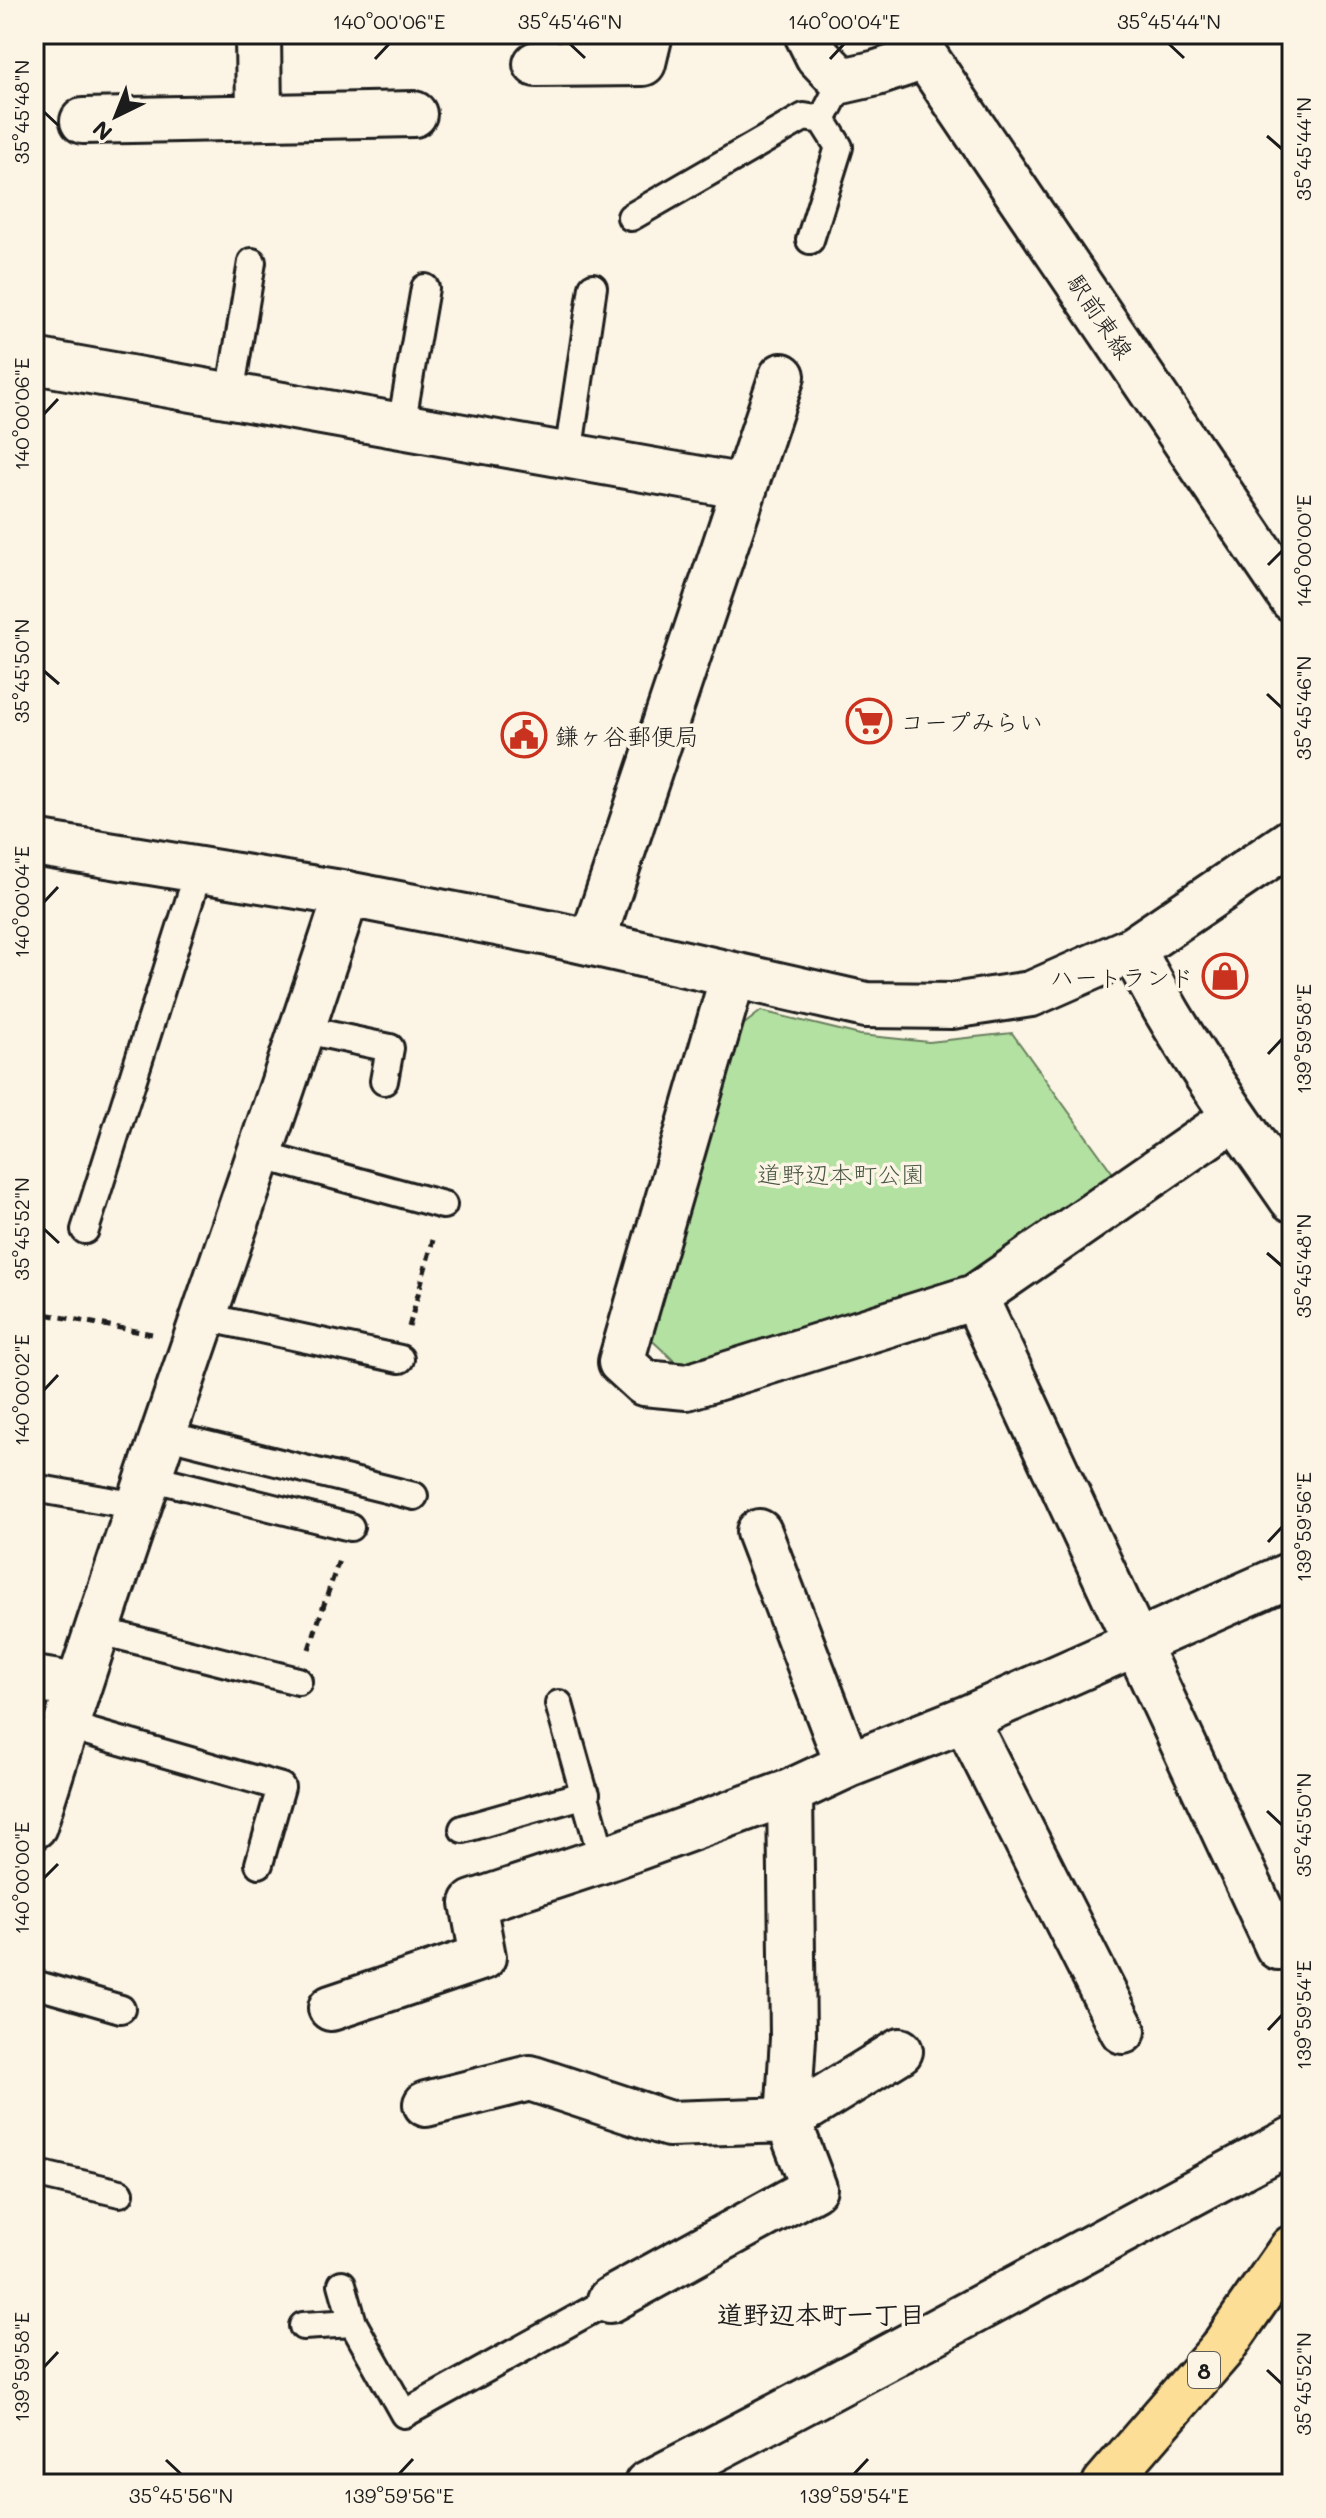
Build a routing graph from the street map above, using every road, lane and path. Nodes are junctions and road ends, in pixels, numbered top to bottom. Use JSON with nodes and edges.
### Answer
{"nodes":[{"id":1,"x":258,"y":34,"type":"edge"},
{"id":2,"x":650,"y":34,"type":"edge"},
{"id":3,"x":807,"y":34,"type":"edge"},
{"id":4,"x":918,"y":45,"type":"edge"},
{"id":5,"x":536,"y":64,"type":"dead end"},
{"id":6,"x":842,"y":81,"type":"junction"},
{"id":7,"x":414,"y":114,"type":"dead end"},
{"id":8,"x":259,"y":116,"type":"junction"},
{"id":9,"x":822,"y":120,"type":"junction"},
{"id":10,"x":83,"y":121,"type":"dead end"},
{"id":11,"x":631,"y":217,"type":"dead end"},
{"id":12,"x":810,"y":240,"type":"dead end"},
{"id":13,"x":252,"y":262,"type":"dead end"},
{"id":14,"x":593,"y":287,"type":"dead end"},
{"id":15,"x":425,"y":288,"type":"dead end"},
{"id":16,"x":34,"y":361,"type":"edge"},
{"id":17,"x":782,"y":376,"type":"dead end"},
{"id":18,"x":230,"y":395,"type":"junction"},
{"id":19,"x":401,"y":426,"type":"junction"},
{"id":20,"x":568,"y":455,"type":"junction"},
{"id":21,"x":745,"y":487,"type":"junction"},
{"id":22,"x":1292,"y":599,"type":"edge"},
{"id":23,"x":1292,"y":841,"type":"edge"},
{"id":24,"x":34,"y":843,"type":"edge"},
{"id":25,"x":199,"y":870,"type":"junction"},
{"id":26,"x":347,"y":894,"type":"junction"},
{"id":27,"x":592,"y":942,"type":"junction"},
{"id":28,"x":1133,"y":949,"type":"junction"},
{"id":29,"x":733,"y":976,"type":"junction"},
{"id":30,"x":301,"y":1029,"type":"junction"},
{"id":31,"x":384,"y":1081,"type":"dead end"},
{"id":32,"x":1235,"y":1117,"type":"junction"},
{"id":33,"x":260,"y":1155,"type":"junction"},
{"id":34,"x":1292,"y":1199,"type":"edge"},
{"id":35,"x":443,"y":1205,"type":"joint"},
{"id":36,"x":85,"y":1230,"type":"dead end"},
{"id":37,"x":975,"y":1297,"type":"junction"},
{"id":38,"x":34,"y":1312,"type":"edge"},
{"id":39,"x":201,"y":1329,"type":"junction"},
{"id":40,"x":400,"y":1359,"type":"joint"},
{"id":41,"x":187,"y":1440,"type":"dead end"},
{"id":42,"x":270,"y":1461,"type":"junction"},
{"id":43,"x":34,"y":1488,"type":"edge"},
{"id":44,"x":144,"y":1492,"type":"junction"},
{"id":45,"x":414,"y":1496,"type":"dead end"},
{"id":46,"x":259,"y":1504,"type":"junction"},
{"id":47,"x":350,"y":1527,"type":"joint"},
{"id":48,"x":759,"y":1532,"type":"dead end"},
{"id":49,"x":1292,"y":1574,"type":"edge"},
{"id":50,"x":96,"y":1630,"type":"junction"},
{"id":51,"x":1135,"y":1642,"type":"junction"},
{"id":52,"x":34,"y":1679,"type":"edge"},
{"id":53,"x":298,"y":1681,"type":"joint"},
{"id":54,"x":559,"y":1704,"type":"dead end"},
{"id":55,"x":72,"y":1706,"type":"junction"},
{"id":56,"x":965,"y":1719,"type":"junction"},
{"id":57,"x":848,"y":1765,"type":"junction"},
{"id":58,"x":790,"y":1792,"type":"junction"},
{"id":59,"x":586,"y":1794,"type":"junction"},
{"id":60,"x":34,"y":1826,"type":"edge"},
{"id":61,"x":463,"y":1829,"type":"dead end"},
{"id":62,"x":603,"y":1860,"type":"junction"},
{"id":63,"x":259,"y":1864,"type":"dead end"},
{"id":64,"x":1278,"y":1947,"type":"dead end"},
{"id":65,"x":34,"y":1984,"type":"edge"},
{"id":66,"x":331,"y":2008,"type":"dead end"},
{"id":67,"x":121,"y":2009,"type":"dead end"},
{"id":68,"x":1123,"y":2031,"type":"dead end"},
{"id":69,"x":900,"y":2051,"type":"dead end"},
{"id":70,"x":426,"y":2104,"type":"dead end"},
{"id":71,"x":788,"y":2120,"type":"junction"},
{"id":72,"x":1292,"y":2140,"type":"edge"},
{"id":73,"x":34,"y":2173,"type":"edge"},
{"id":74,"x":120,"y":2193,"type":"dead end"},
{"id":75,"x":1292,"y":2248,"type":"edge"},
{"id":76,"x":342,"y":2284,"type":"dead end"},
{"id":77,"x":610,"y":2300,"type":"joint"},
{"id":78,"x":353,"y":2323,"type":"junction"},
{"id":79,"x":303,"y":2326,"type":"dead end"},
{"id":80,"x":647,"y":2484,"type":"edge"},
{"id":81,"x":1105,"y":2484,"type":"edge"}],
"edges":[{"from":1,"to":8,"type":"street"},
{"from":2,"to":5,"type":"street"},
{"from":3,"to":6,"type":"street"},
{"from":4,"to":6,"type":"street"},
{"from":4,"to":22,"type":"street","name":"駅前東線"},
{"from":6,"to":9,"type":"lane"},
{"from":7,"to":8,"type":"street"},
{"from":8,"to":10,"type":"street"},
{"from":9,"to":11,"type":"lane"},
{"from":9,"to":12,"type":"lane"},
{"from":13,"to":18,"type":"lane"},
{"from":14,"to":20,"type":"lane"},
{"from":15,"to":19,"type":"lane"},
{"from":16,"to":18,"type":"street"},
{"from":17,"to":21,"type":"street"},
{"from":18,"to":19,"type":"street"},
{"from":19,"to":20,"type":"street"},
{"from":20,"to":21,"type":"street"},
{"from":21,"to":27,"type":"street"},
{"from":23,"to":28,"type":"street"},
{"from":24,"to":25,"type":"street"},
{"from":25,"to":26,"type":"street"},
{"from":25,"to":36,"type":"lane"},
{"from":26,"to":27,"type":"street"},
{"from":26,"to":30,"type":"street"},
{"from":27,"to":29,"type":"street"},
{"from":28,"to":29,"type":"street"},
{"from":28,"to":32,"type":"street"},
{"from":29,"to":37,"type":"street"},
{"from":30,"to":31,"type":"lane"},
{"from":30,"to":33,"type":"street"},
{"from":32,"to":34,"type":"street"},
{"from":32,"to":37,"type":"street"},
{"from":33,"to":35,"type":"lane"},
{"from":33,"to":39,"type":"street"},
{"from":35,"to":40,"type":"path"},
{"from":37,"to":51,"type":"street"},
{"from":38,"to":39,"type":"path"},
{"from":39,"to":40,"type":"lane"},
{"from":39,"to":44,"type":"street"},
{"from":41,"to":42,"type":"lane"},
{"from":42,"to":45,"type":"lane"},
{"from":42,"to":46,"type":"lane"},
{"from":43,"to":44,"type":"lane"},
{"from":44,"to":46,"type":"lane"},
{"from":44,"to":50,"type":"street"},
{"from":46,"to":47,"type":"lane"},
{"from":47,"to":53,"type":"path"},
{"from":48,"to":57,"type":"street"},
{"from":49,"to":51,"type":"street"},
{"from":50,"to":53,"type":"lane"},
{"from":50,"to":55,"type":"street"},
{"from":51,"to":56,"type":"street"},
{"from":51,"to":64,"type":"street"},
{"from":52,"to":55,"type":"street"},
{"from":54,"to":59,"type":"lane"},
{"from":55,"to":60,"type":"street"},
{"from":55,"to":63,"type":"lane"},
{"from":56,"to":57,"type":"street"},
{"from":56,"to":68,"type":"street"},
{"from":57,"to":58,"type":"street"},
{"from":58,"to":62,"type":"street"},
{"from":58,"to":71,"type":"street"},
{"from":59,"to":61,"type":"lane"},
{"from":59,"to":62,"type":"lane"},
{"from":62,"to":66,"type":"street"},
{"from":65,"to":67,"type":"lane"},
{"from":69,"to":71,"type":"street"},
{"from":70,"to":71,"type":"street"},
{"from":71,"to":77,"type":"street"},
{"from":72,"to":80,"type":"street"},
{"from":73,"to":74,"type":"lane"},
{"from":75,"to":81,"type":"main road","number":"8"},
{"from":76,"to":78,"type":"lane"},
{"from":77,"to":78,"type":"lane"},
{"from":78,"to":79,"type":"lane"}]}
